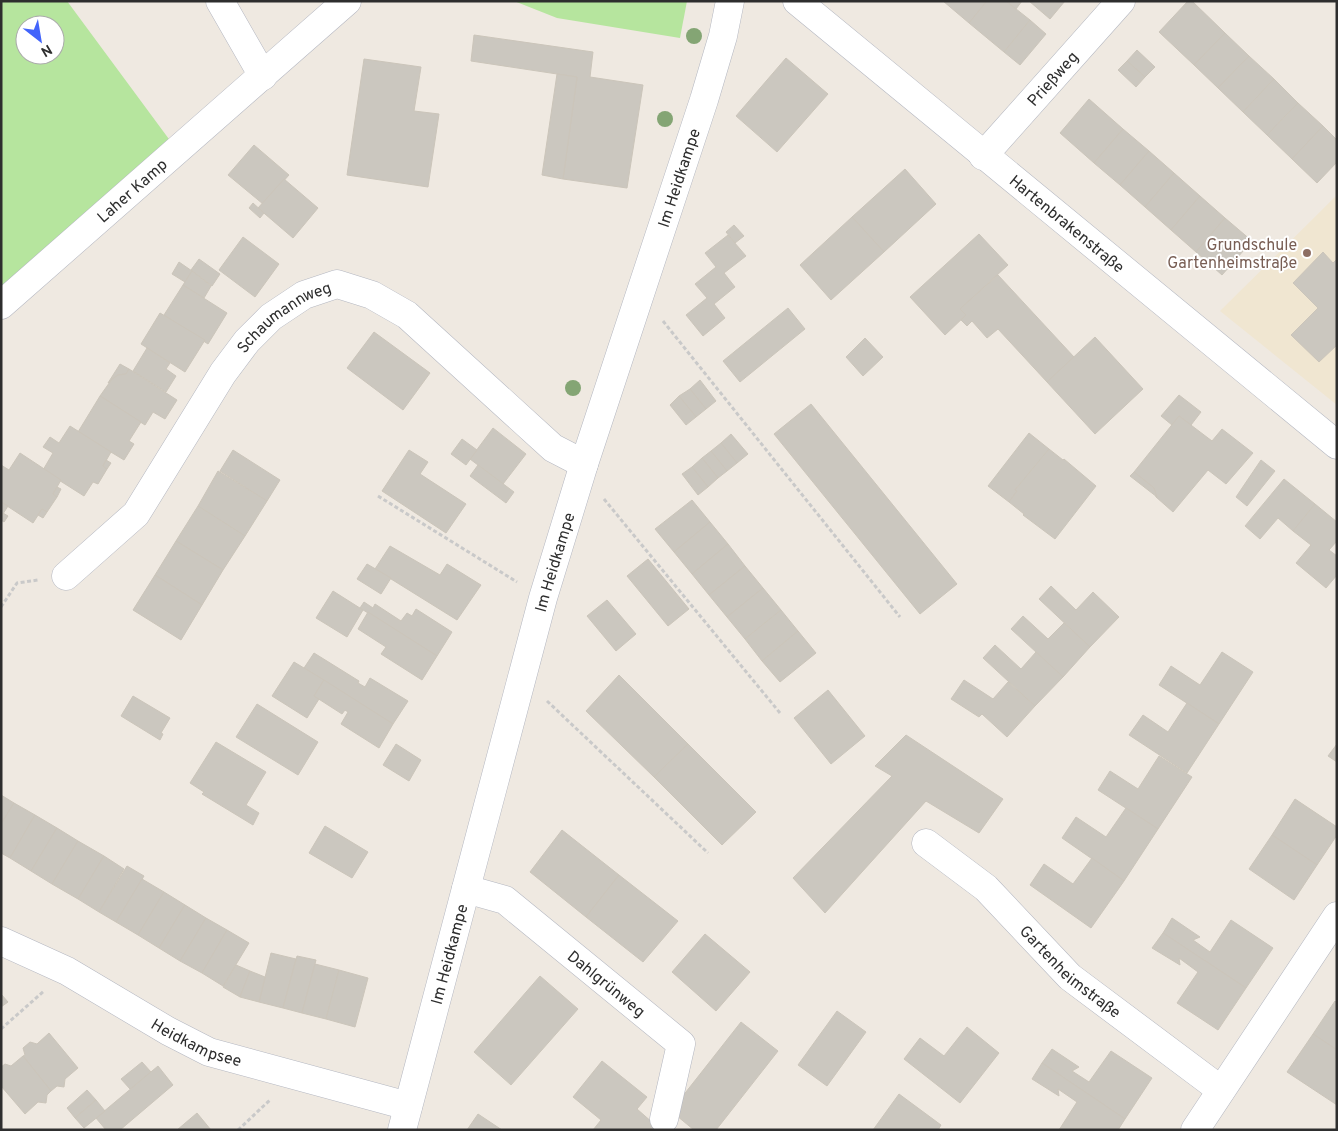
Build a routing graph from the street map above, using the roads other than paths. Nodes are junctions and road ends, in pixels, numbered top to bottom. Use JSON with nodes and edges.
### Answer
{"nodes":[{"id":1,"x":220,"y":1,"type":"edge"},
{"id":2,"x":348,"y":1,"type":"edge"},
{"id":3,"x":730,"y":1,"type":"edge"},
{"id":4,"x":797,"y":1,"type":"edge"},
{"id":5,"x":1121,"y":1,"type":"edge"},
{"id":6,"x":263,"y":76,"type":"junction"},
{"id":7,"x":983,"y":156,"type":"junction"},
{"id":8,"x":1,"y":305,"type":"edge"},
{"id":9,"x":1337,"y":445,"type":"edge"},
{"id":10,"x":583,"y":468,"type":"junction"},
{"id":11,"x":66,"y":576,"type":"road end"},
{"id":12,"x":926,"y":843,"type":"dead end"},
{"id":13,"x":466,"y":889,"type":"junction"},
{"id":14,"x":1337,"y":916,"type":"edge"},
{"id":15,"x":1,"y":941,"type":"edge"},
{"id":16,"x":1221,"y":1090,"type":"junction"},
{"id":17,"x":405,"y":1118,"type":"edge"},
{"id":18,"x":664,"y":1119,"type":"dead end"},
{"id":19,"x":1195,"y":1130,"type":"edge"}],
"edges":[{"from":1,"to":6,"type":"street"},
{"from":2,"to":6,"type":"street","name":"Laher Kamp"},
{"from":3,"to":10,"type":"street","name":"Im Heidkampe"},
{"from":4,"to":7,"type":"street","name":"Hartenbrakenstraße"},
{"from":5,"to":7,"type":"street","name":"Prießweg"},
{"from":6,"to":8,"type":"street","name":"Laher Kamp"},
{"from":7,"to":9,"type":"street","name":"Hartenbrakenstraße"},
{"from":10,"to":11,"type":"street","name":"Schaumannweg"},
{"from":10,"to":13,"type":"street","name":"Im Heidkampe"},
{"from":12,"to":16,"type":"street","name":"Gartenheimstraße"},
{"from":13,"to":17,"type":"street","name":"Im Heidkampe"},
{"from":13,"to":18,"type":"street","name":"Dahlgrünweg"},
{"from":14,"to":16,"type":"street"},
{"from":15,"to":17,"type":"street","name":"Heidkampsee"},
{"from":16,"to":19,"type":"street"}]}
